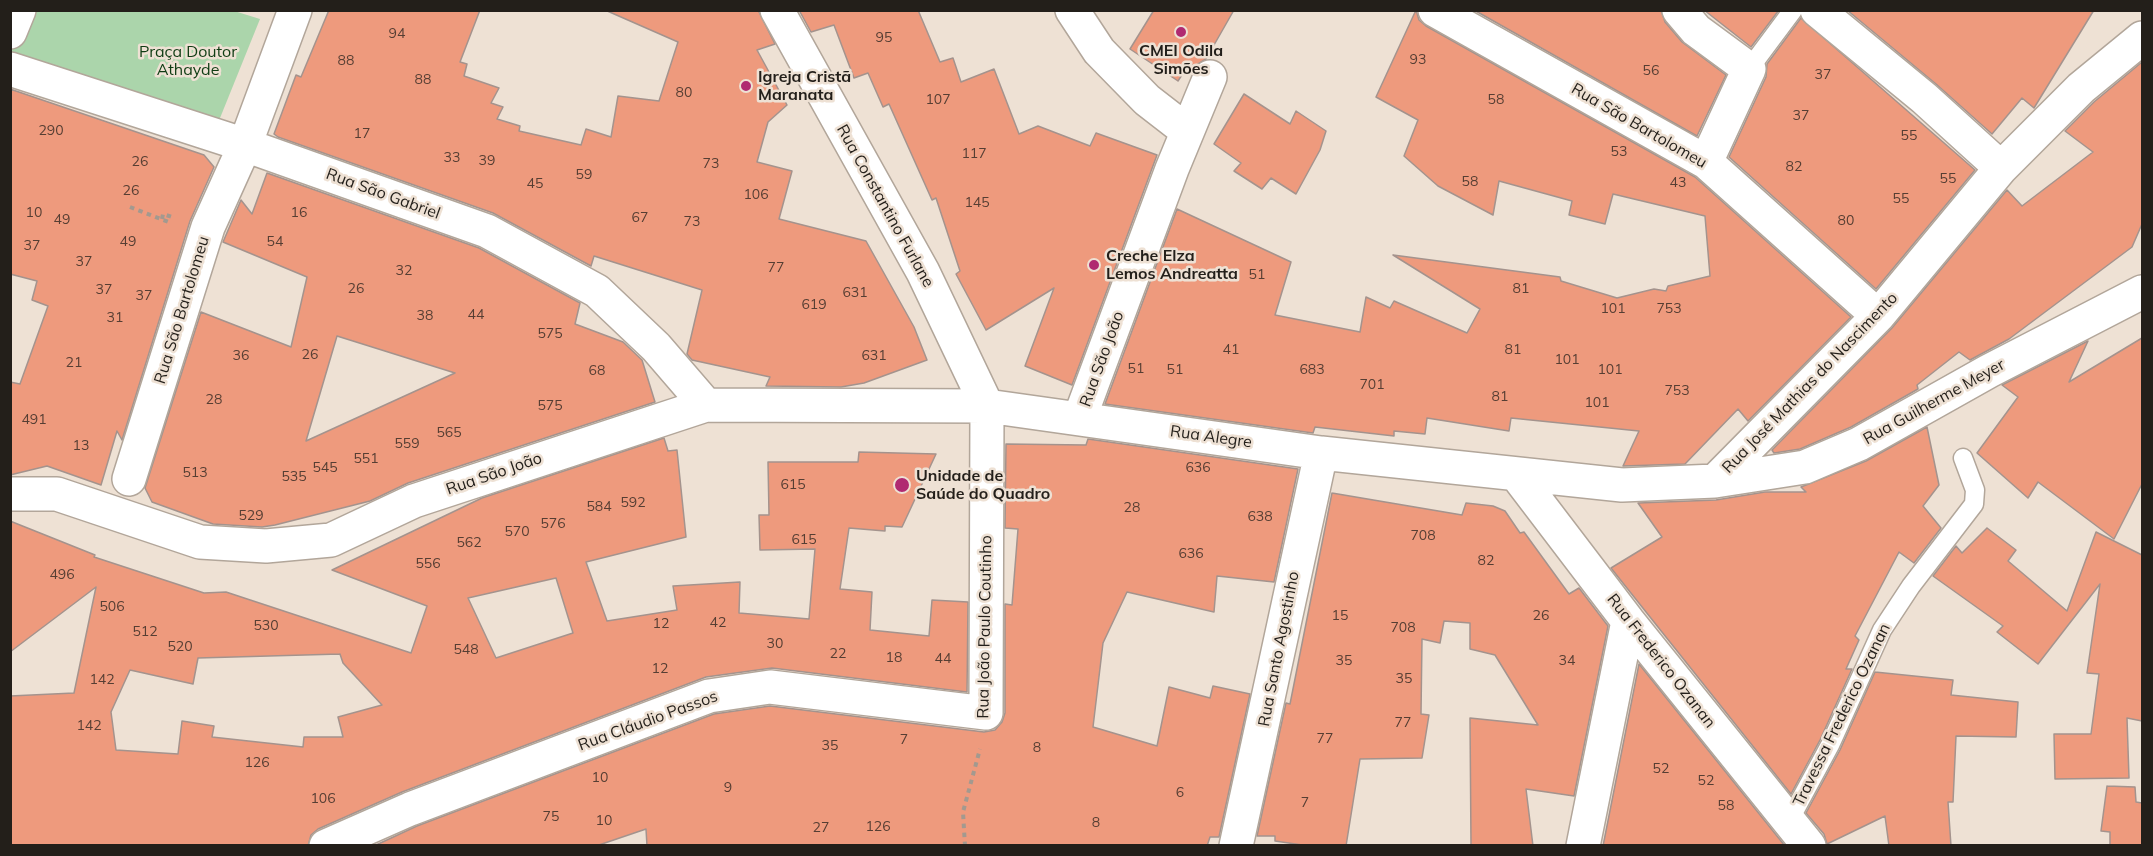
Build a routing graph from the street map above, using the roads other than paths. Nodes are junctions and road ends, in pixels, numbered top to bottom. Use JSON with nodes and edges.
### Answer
{"nodes":[{"id":1,"x":19,"y":10,"type":"edge"},
{"id":2,"x":777,"y":10,"type":"edge"},
{"id":3,"x":1072,"y":10,"type":"edge"},
{"id":4,"x":1436,"y":10,"type":"edge"},
{"id":5,"x":1679,"y":10,"type":"edge"},
{"id":6,"x":1793,"y":10,"type":"edge"},
{"id":7,"x":1817,"y":10,"type":"edge"},
{"id":8,"x":293,"y":11,"type":"edge"},
{"id":9,"x":10,"y":32,"type":"edge"},
{"id":10,"x":2142,"y":38,"type":"edge"},
{"id":11,"x":10,"y":69,"type":"edge"},
{"id":12,"x":1749,"y":69,"type":"junction"},
{"id":13,"x":1210,"y":77,"type":"dead end"},
{"id":14,"x":1188,"y":131,"type":"junction"},
{"id":15,"x":245,"y":145,"type":"junction"},
{"id":16,"x":1706,"y":162,"type":"junction"},
{"id":17,"x":2001,"y":168,"type":"junction"},
{"id":18,"x":2142,"y":292,"type":"edge"},
{"id":19,"x":1878,"y":316,"type":"junction"},
{"id":20,"x":706,"y":405,"type":"junction"},
{"id":21,"x":987,"y":406,"type":"junction"},
{"id":22,"x":1080,"y":417,"type":"junction"},
{"id":23,"x":1321,"y":453,"type":"junction"},
{"id":24,"x":1963,"y":458,"type":"dead end"},
{"id":25,"x":1434,"y":465,"type":"joint"},
{"id":26,"x":1516,"y":474,"type":"junction"},
{"id":27,"x":129,"y":479,"type":"dead end"},
{"id":28,"x":1715,"y":481,"type":"junction"},
{"id":29,"x":10,"y":494,"type":"edge"},
{"id":30,"x":1628,"y":621,"type":"junction"},
{"id":31,"x":986,"y":713,"type":"joint"},
{"id":32,"x":1799,"y":833,"type":"edge"},
{"id":33,"x":326,"y":846,"type":"edge"},
{"id":34,"x":1236,"y":846,"type":"edge"},
{"id":35,"x":1583,"y":846,"type":"edge"}],
"edges":[{"from":1,"to":9,"type":"street"},
{"from":2,"to":21,"type":"street","name":"Rua Constantino Furlane"},
{"from":3,"to":14,"type":"street"},
{"from":4,"to":16,"type":"street","name":"Rua São Bartolomeu"},
{"from":5,"to":12,"type":"street"},
{"from":6,"to":12,"type":"lane"},
{"from":7,"to":17,"type":"street"},
{"from":8,"to":15,"type":"street","name":"Rua São Bartolomeu"},
{"from":10,"to":17,"type":"street","name":"Rua José Mathias do Nascimento"},
{"from":11,"to":15,"type":"street","name":"Rua São Gabriel"},
{"from":12,"to":16,"type":"street"},
{"from":13,"to":14,"type":"street","name":"Rua São João"},
{"from":14,"to":22,"type":"street","name":"Rua São João"},
{"from":15,"to":20,"type":"street","name":"Rua São Gabriel"},
{"from":15,"to":27,"type":"street","name":"Rua São Bartolomeu"},
{"from":16,"to":19,"type":"street","name":"Rua São Bartolomeu"},
{"from":17,"to":19,"type":"street","name":"Rua José Mathias do Nascimento"},
{"from":18,"to":28,"type":"street","name":"Rua Guilherme Meyer"},
{"from":19,"to":28,"type":"street","name":"Rua José Mathias do Nascimento"},
{"from":20,"to":21,"type":"street","name":"Rua São João"},
{"from":20,"to":29,"type":"street","name":"Rua São João"},
{"from":21,"to":22,"type":"street","name":"Rua Alegre"},
{"from":21,"to":31,"type":"street","name":"Rua João Paulo Coutinho"},
{"from":22,"to":23,"type":"street","name":"Rua Alegre"},
{"from":23,"to":25,"type":"street","name":"Rua Alegre"},
{"from":23,"to":34,"type":"street","name":"Rua Santo Agostinho"},
{"from":24,"to":32,"type":"lane","name":"Travessa Frederico Ozanan"},
{"from":25,"to":26,"type":"street","name":"Rua José Mathias do Nascimento"},
{"from":26,"to":28,"type":"street","name":"Rua José Mathias do Nascimento"},
{"from":26,"to":30,"type":"street","name":"Rua Frederico Ozanan"},
{"from":30,"to":32,"type":"street","name":"Rua Frederico Ozanan"},
{"from":30,"to":35,"type":"street"},
{"from":31,"to":33,"type":"street","name":"Rua Cláudio Passos"}]}
